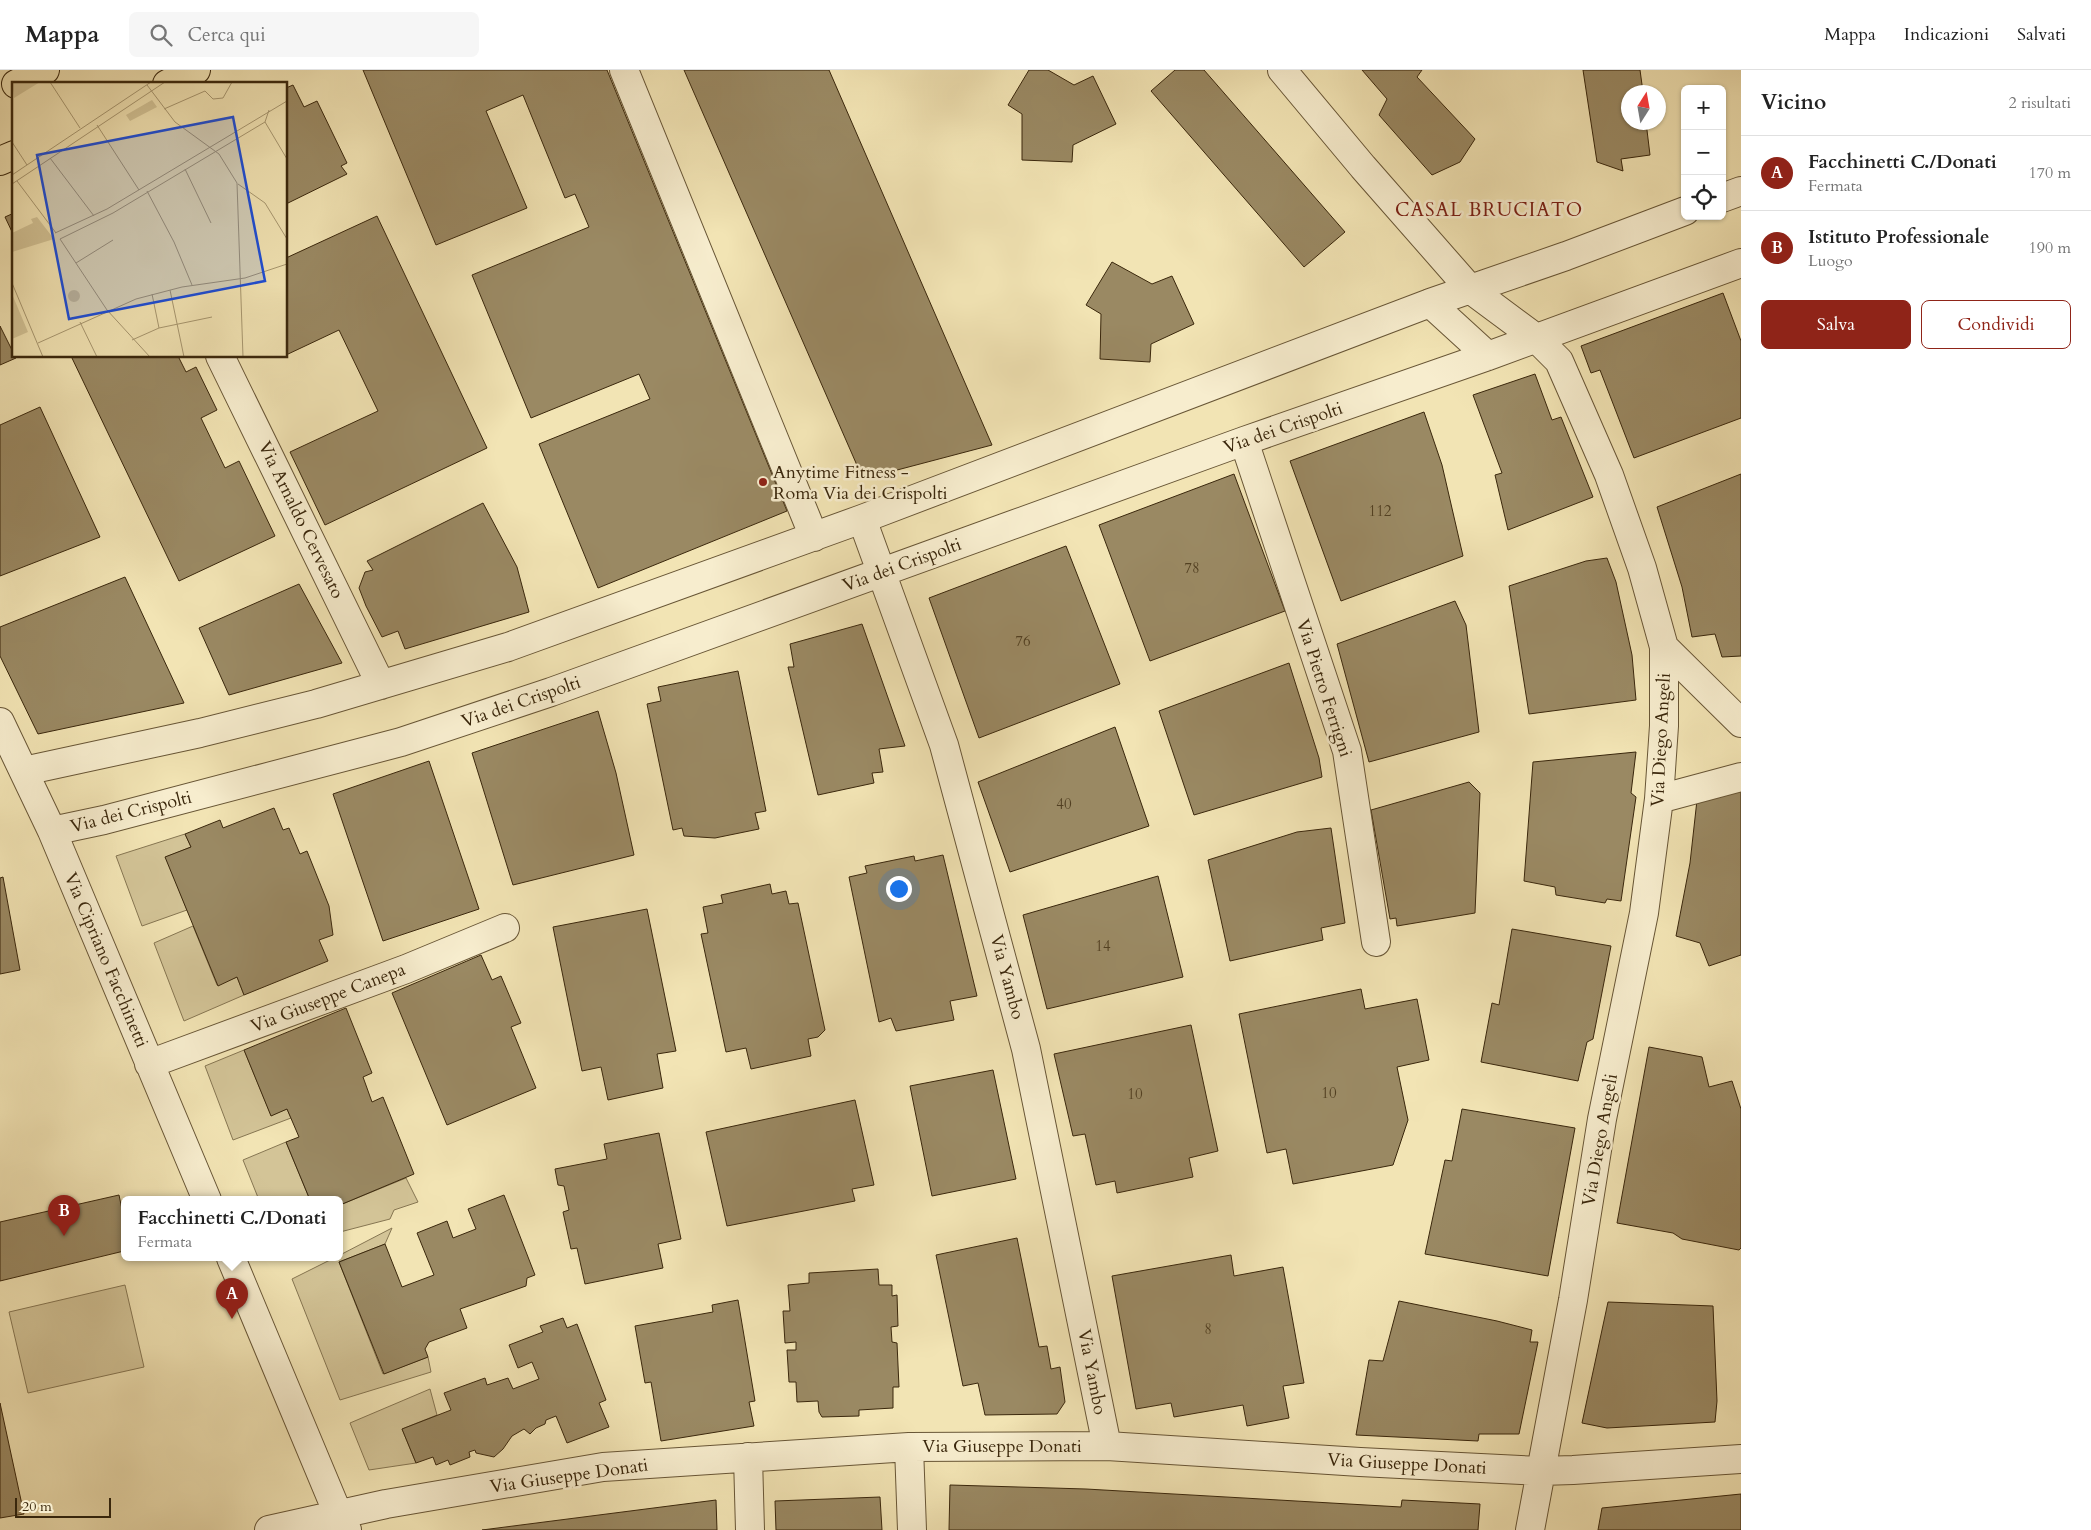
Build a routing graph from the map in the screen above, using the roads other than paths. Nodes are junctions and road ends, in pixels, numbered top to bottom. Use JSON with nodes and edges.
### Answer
{"nodes":[{"id":1,"x":45,"y":70,"type":"edge"},
{"id":2,"x":196,"y":70,"type":"edge"},
{"id":3,"x":624,"y":70,"type":"edge"},
{"id":4,"x":1282,"y":70,"type":"edge"},
{"id":5,"x":19,"y":82,"type":"edge"},
{"id":6,"x":171,"y":82,"type":"edge"},
{"id":7,"x":12,"y":85,"type":"edge"},
{"id":8,"x":0,"y":91,"type":"edge"},
{"id":9,"x":12,"y":155,"type":"edge"},
{"id":10,"x":0,"y":161,"type":"edge"},
{"id":11,"x":1741,"y":191,"type":"edge"},
{"id":12,"x":1726,"y":197,"type":"edge"},
{"id":13,"x":1681,"y":213,"type":"edge"},
{"id":14,"x":1741,"y":263,"type":"edge"},
{"id":15,"x":1470,"y":289,"type":"junction"},
{"id":16,"x":1430,"y":303,"type":"junction"},
{"id":17,"x":1536,"y":338,"type":"junction"},
{"id":18,"x":1488,"y":356,"type":"junction"},
{"id":19,"x":221,"y":358,"type":"edge"},
{"id":20,"x":1244,"y":441,"type":"junction"},
{"id":21,"x":862,"y":519,"type":"junction"},
{"id":22,"x":814,"y":537,"type":"junction"},
{"id":23,"x":881,"y":573,"type":"junction"},
{"id":24,"x":1664,"y":647,"type":"junction"},
{"id":25,"x":381,"y":685,"type":"junction"},
{"id":26,"x":0,"y":722,"type":"edge"},
{"id":27,"x":1741,"y":723,"type":"edge"},
{"id":28,"x":24,"y":771,"type":"junction"},
{"id":29,"x":1741,"y":777,"type":"edge"},
{"id":30,"x":1659,"y":799,"type":"junction"},
{"id":31,"x":52,"y":831,"type":"junction"},
{"id":32,"x":505,"y":928,"type":"dead end"},
{"id":33,"x":1376,"y":942,"type":"dead end"},
{"id":34,"x":149,"y":1064,"type":"junction"},
{"id":35,"x":205,"y":1196,"type":"edge"},
{"id":36,"x":232,"y":1261,"type":"edge"},
{"id":37,"x":1107,"y":1446,"type":"junction"},
{"id":38,"x":909,"y":1447,"type":"junction"},
{"id":39,"x":748,"y":1457,"type":"junction"},
{"id":40,"x":1741,"y":1459,"type":"edge"},
{"id":41,"x":1541,"y":1471,"type":"junction"},
{"id":42,"x":342,"y":1522,"type":"edge"},
{"id":43,"x":269,"y":1530,"type":"edge"},
{"id":44,"x":750,"y":1530,"type":"edge"},
{"id":45,"x":912,"y":1530,"type":"edge"},
{"id":46,"x":1530,"y":1530,"type":"edge"}],
"edges":[{"from":1,"to":5,"type":"main road"},
{"from":2,"to":6,"type":"main road"},
{"from":3,"to":22,"type":"street"},
{"from":4,"to":15,"type":"street","name":"Via Diego Angeli"},
{"from":7,"to":8,"type":"main road"},
{"from":9,"to":10,"type":"main road"},
{"from":11,"to":12,"type":"street"},
{"from":13,"to":15,"type":"street"},
{"from":14,"to":17,"type":"street","name":"Via dei Crispolti"},
{"from":15,"to":16,"type":"street"},
{"from":15,"to":17,"type":"street","name":"Via Diego Angeli"},
{"from":16,"to":18,"type":"street"},
{"from":16,"to":21,"type":"street"},
{"from":17,"to":18,"type":"street","name":"Via dei Crispolti"},
{"from":17,"to":24,"type":"street","name":"Via Diego Angeli"},
{"from":18,"to":20,"type":"street","name":"Via dei Crispolti"},
{"from":19,"to":25,"type":"street","name":"Via Arnaldo Cervesato"},
{"from":20,"to":23,"type":"street","name":"Via dei Crispolti"},
{"from":20,"to":33,"type":"street","name":"Via Pietro Ferrigni"},
{"from":21,"to":22,"type":"street"},
{"from":21,"to":23,"type":"street","name":"Via Yambo"},
{"from":22,"to":25,"type":"street"},
{"from":23,"to":31,"type":"street","name":"Via dei Crispolti"},
{"from":23,"to":37,"type":"street","name":"Via Yambo"},
{"from":24,"to":27,"type":"street"},
{"from":24,"to":30,"type":"street","name":"Via Diego Angeli"},
{"from":25,"to":28,"type":"street"},
{"from":26,"to":28,"type":"street","name":"Via Cipriano Facchinetti"},
{"from":28,"to":31,"type":"street","name":"Via Cipriano Facchinetti"},
{"from":29,"to":30,"type":"street"},
{"from":30,"to":41,"type":"street","name":"Via Diego Angeli"},
{"from":31,"to":34,"type":"street","name":"Via Cipriano Facchinetti"},
{"from":32,"to":34,"type":"street","name":"Via Giuseppe Canepa"},
{"from":34,"to":35,"type":"street","name":"Via Cipriano Facchinetti"},
{"from":36,"to":42,"type":"street"},
{"from":37,"to":38,"type":"street","name":"Via Giuseppe Donati"},
{"from":37,"to":41,"type":"street","name":"Via Giuseppe Donati"},
{"from":38,"to":39,"type":"street","name":"Via Giuseppe Donati"},
{"from":38,"to":45,"type":"street"},
{"from":39,"to":42,"type":"street","name":"Via Giuseppe Donati"},
{"from":39,"to":44,"type":"street"},
{"from":40,"to":41,"type":"street","name":"Via Giuseppe Donati"},
{"from":41,"to":46,"type":"street","name":"Via Diego Angeli"},
{"from":42,"to":43,"type":"street","name":"Via Giuseppe Donati"}]}
